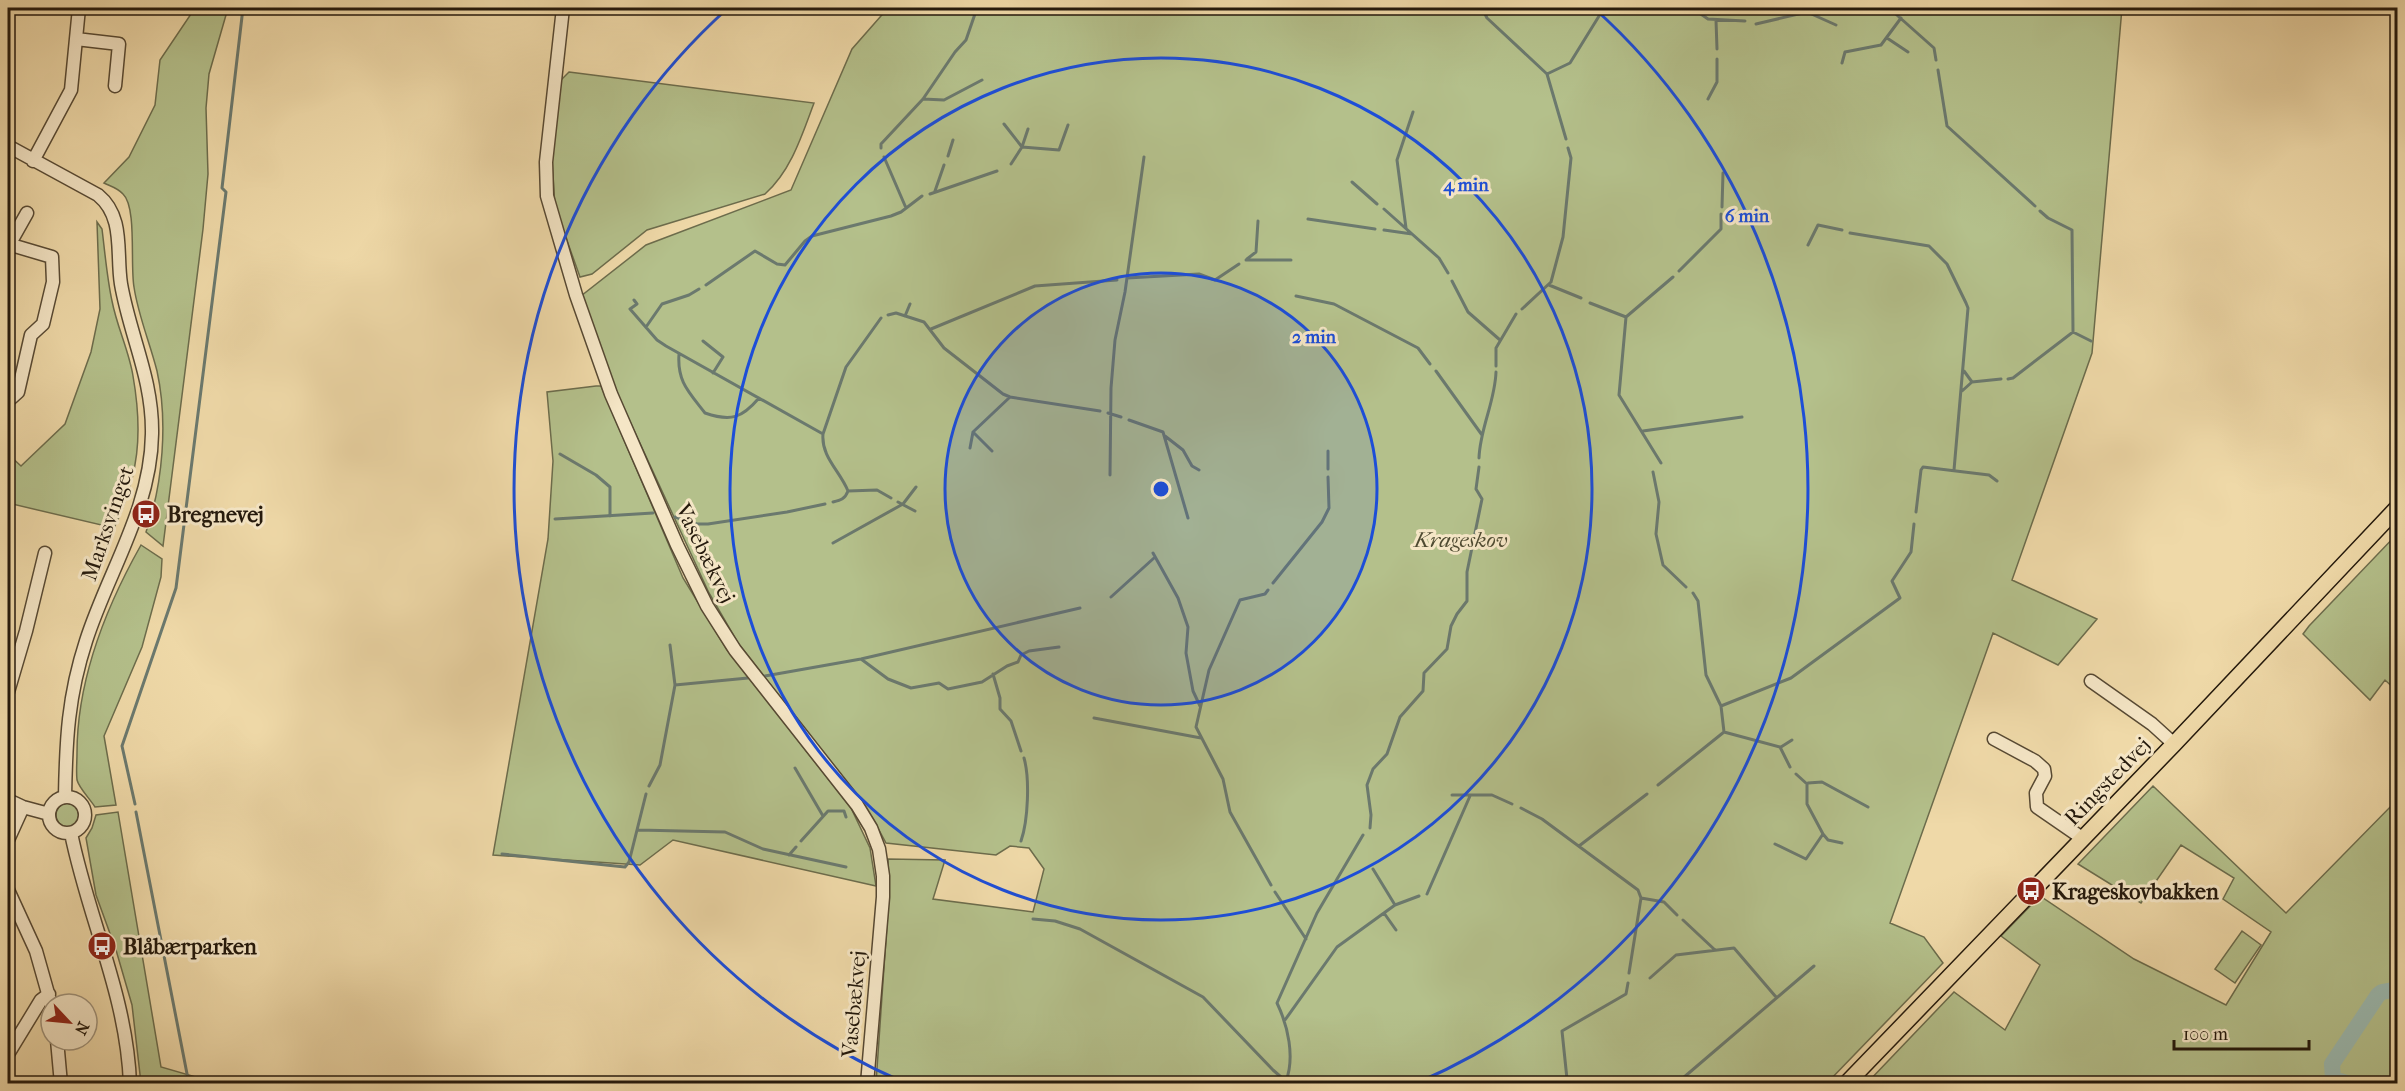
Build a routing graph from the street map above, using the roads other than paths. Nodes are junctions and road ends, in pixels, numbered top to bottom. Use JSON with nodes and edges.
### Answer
{"nodes":[{"id":1,"x":79,"y":8,"type":"edge"},
{"id":2,"x":563,"y":8,"type":"edge"},
{"id":3,"x":76,"y":39,"type":"junction"},
{"id":4,"x":115,"y":86,"type":"dead end"},
{"id":5,"x":9,"y":151,"type":"edge"},
{"id":6,"x":33,"y":161,"type":"junction"},
{"id":7,"x":27,"y":213,"type":"dead end"},
{"id":8,"x":8,"y":245,"type":"edge"},
{"id":9,"x":8,"y":401,"type":"edge"},
{"id":10,"x":2397,"y":507,"type":"edge"},
{"id":11,"x":45,"y":553,"type":"dead end"},
{"id":12,"x":2091,"y":681,"type":"dead end"},
{"id":13,"x":8,"y":692,"type":"edge"},
{"id":14,"x":1994,"y":740,"type":"dead end"},
{"id":15,"x":2174,"y":744,"type":"junction"},
{"id":16,"x":65,"y":797,"type":"junction"},
{"id":17,"x":8,"y":800,"type":"edge"},
{"id":18,"x":23,"y":807,"type":"junction"},
{"id":19,"x":49,"y":814,"type":"junction"},
{"id":20,"x":71,"y":833,"type":"junction"},
{"id":21,"x":2082,"y":838,"type":"junction"},
{"id":22,"x":8,"y":840,"type":"edge"},
{"id":23,"x":8,"y":890,"type":"edge"},
{"id":24,"x":48,"y":992,"type":"edge"},
{"id":25,"x":39,"y":1003,"type":"edge"},
{"id":26,"x":58,"y":1052,"type":"edge"},
{"id":27,"x":8,"y":1054,"type":"edge"},
{"id":28,"x":61,"y":1083,"type":"edge"},
{"id":29,"x":130,"y":1083,"type":"edge"},
{"id":30,"x":867,"y":1083,"type":"edge"},
{"id":31,"x":1845,"y":1083,"type":"edge"}],
"edges":[{"from":1,"to":3,"type":"street"},
{"from":2,"to":30,"type":"street","name":"Vasebækvej"},
{"from":3,"to":4,"type":"street"},
{"from":3,"to":6,"type":"street"},
{"from":5,"to":6,"type":"street"},
{"from":6,"to":16,"type":"street","name":"Marksvinget"},
{"from":7,"to":8,"type":"street"},
{"from":8,"to":9,"type":"street"},
{"from":10,"to":15,"type":"main road","name":"Ringstedvej"},
{"from":11,"to":13,"type":"street"},
{"from":12,"to":15,"type":"street"},
{"from":14,"to":21,"type":"street"},
{"from":15,"to":21,"type":"main road","name":"Ringstedvej"},
{"from":16,"to":19,"type":"street"},
{"from":16,"to":20,"type":"street"},
{"from":17,"to":18,"type":"street"},
{"from":18,"to":19,"type":"street"},
{"from":18,"to":22,"type":"street"},
{"from":19,"to":20,"type":"street"},
{"from":20,"to":29,"type":"street"},
{"from":21,"to":31,"type":"main road","name":"Ringstedvej"},
{"from":23,"to":24,"type":"street"},
{"from":25,"to":27,"type":"street"},
{"from":26,"to":28,"type":"street"}]}
